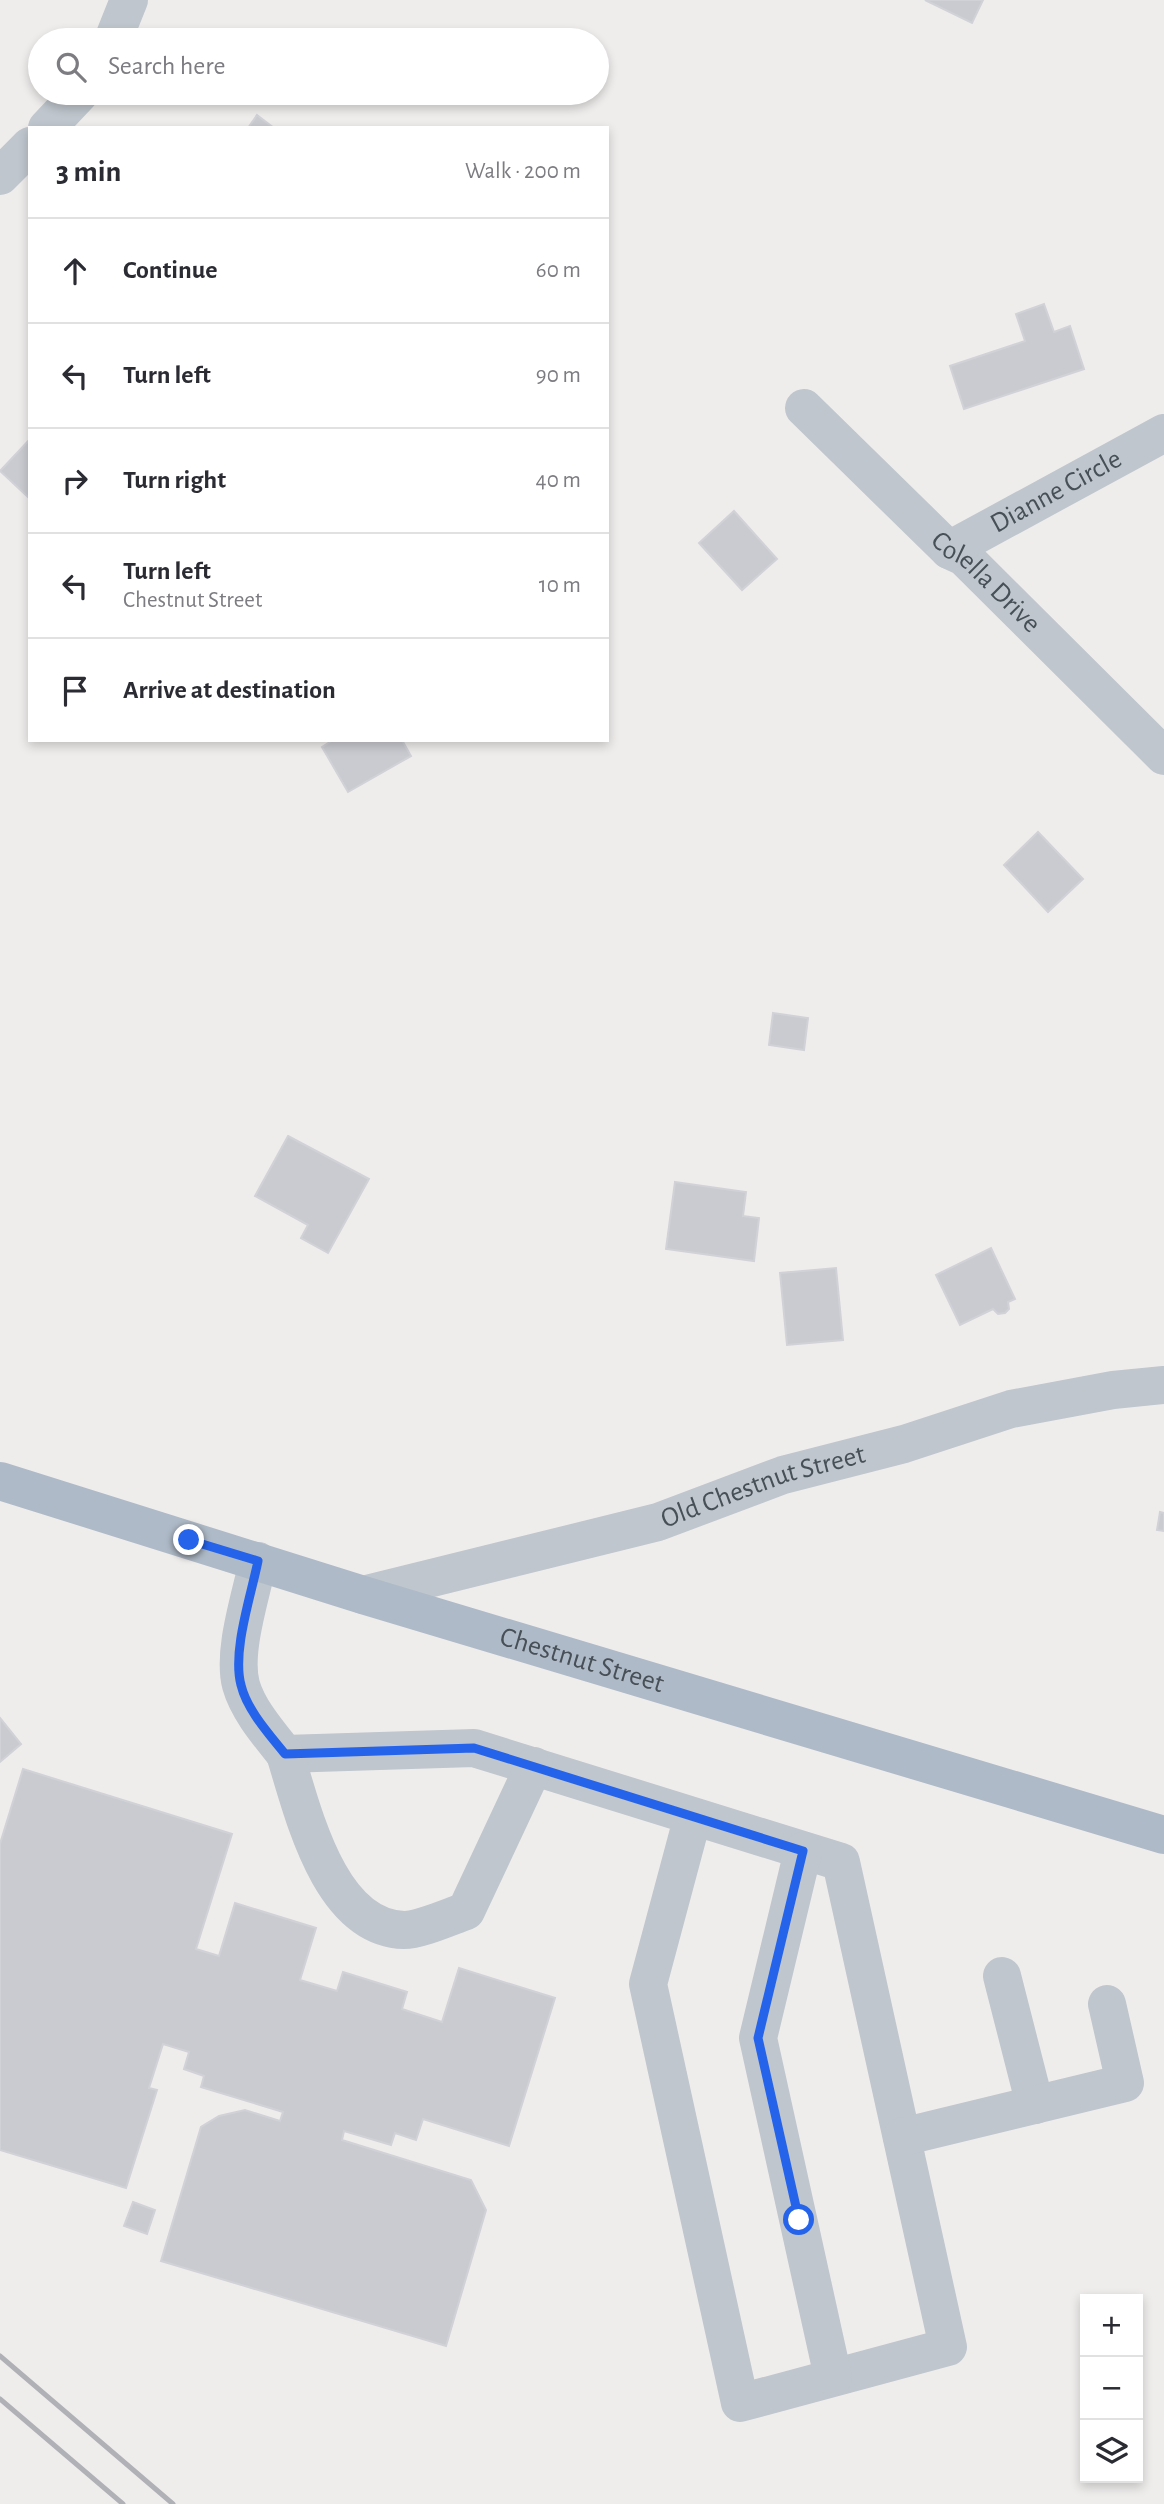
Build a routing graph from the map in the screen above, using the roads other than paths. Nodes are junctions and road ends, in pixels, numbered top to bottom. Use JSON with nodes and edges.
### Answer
{"nodes":[{"id":1,"x":129,"y":0,"type":"edge"},
{"id":2,"x":118,"y":28,"type":"edge"},
{"id":3,"x":69,"y":105,"type":"edge"},
{"id":4,"x":49,"y":126,"type":"edge"},
{"id":5,"x":28,"y":148,"type":"edge"},
{"id":6,"x":0,"y":176,"type":"edge"},
{"id":7,"x":804,"y":408,"type":"dead end"},
{"id":8,"x":1164,"y":433,"type":"edge"},
{"id":9,"x":949,"y":550,"type":"junction"},
{"id":10,"x":1164,"y":756,"type":"edge"},
{"id":11,"x":1164,"y":1385,"type":"edge"},
{"id":12,"x":0,"y":1480,"type":"edge"},
{"id":13,"x":258,"y":1561,"type":"junction"},
{"id":14,"x":363,"y":1595,"type":"junction"},
{"id":15,"x":285,"y":1754,"type":"junction"},
{"id":16,"x":534,"y":1766,"type":"junction"},
{"id":17,"x":693,"y":1816,"type":"junction"},
{"id":18,"x":1164,"y":1835,"type":"edge"},
{"id":19,"x":803,"y":1851,"type":"junction"},
{"id":20,"x":1002,"y":1976,"type":"dead end"},
{"id":21,"x":1107,"y":2004,"type":"dead end"},
{"id":22,"x":1035,"y":2105,"type":"junction"},
{"id":23,"x":902,"y":2137,"type":"junction"},
{"id":24,"x":833,"y":2377,"type":"junction"}],
"edges":[{"from":1,"to":2,"type":"street"},
{"from":3,"to":4,"type":"street"},
{"from":5,"to":6,"type":"street"},
{"from":7,"to":9,"type":"street","name":"Colella Drive"},
{"from":8,"to":9,"type":"street","name":"Dianne Circle"},
{"from":9,"to":10,"type":"street","name":"Colella Drive"},
{"from":11,"to":14,"type":"street","name":"Old Chestnut Street"},
{"from":12,"to":13,"type":"main road","name":"Chestnut Street"},
{"from":13,"to":14,"type":"main road","name":"Chestnut Street"},
{"from":13,"to":15,"type":"street"},
{"from":14,"to":18,"type":"main road","name":"Chestnut Street"},
{"from":15,"to":16,"type":"street"},
{"from":15,"to":16,"type":"street"},
{"from":16,"to":17,"type":"street"},
{"from":17,"to":19,"type":"street"},
{"from":17,"to":24,"type":"street"},
{"from":19,"to":23,"type":"street"},
{"from":19,"to":24,"type":"street"},
{"from":20,"to":22,"type":"street"},
{"from":21,"to":22,"type":"street"},
{"from":22,"to":23,"type":"street"},
{"from":23,"to":24,"type":"street"}]}
